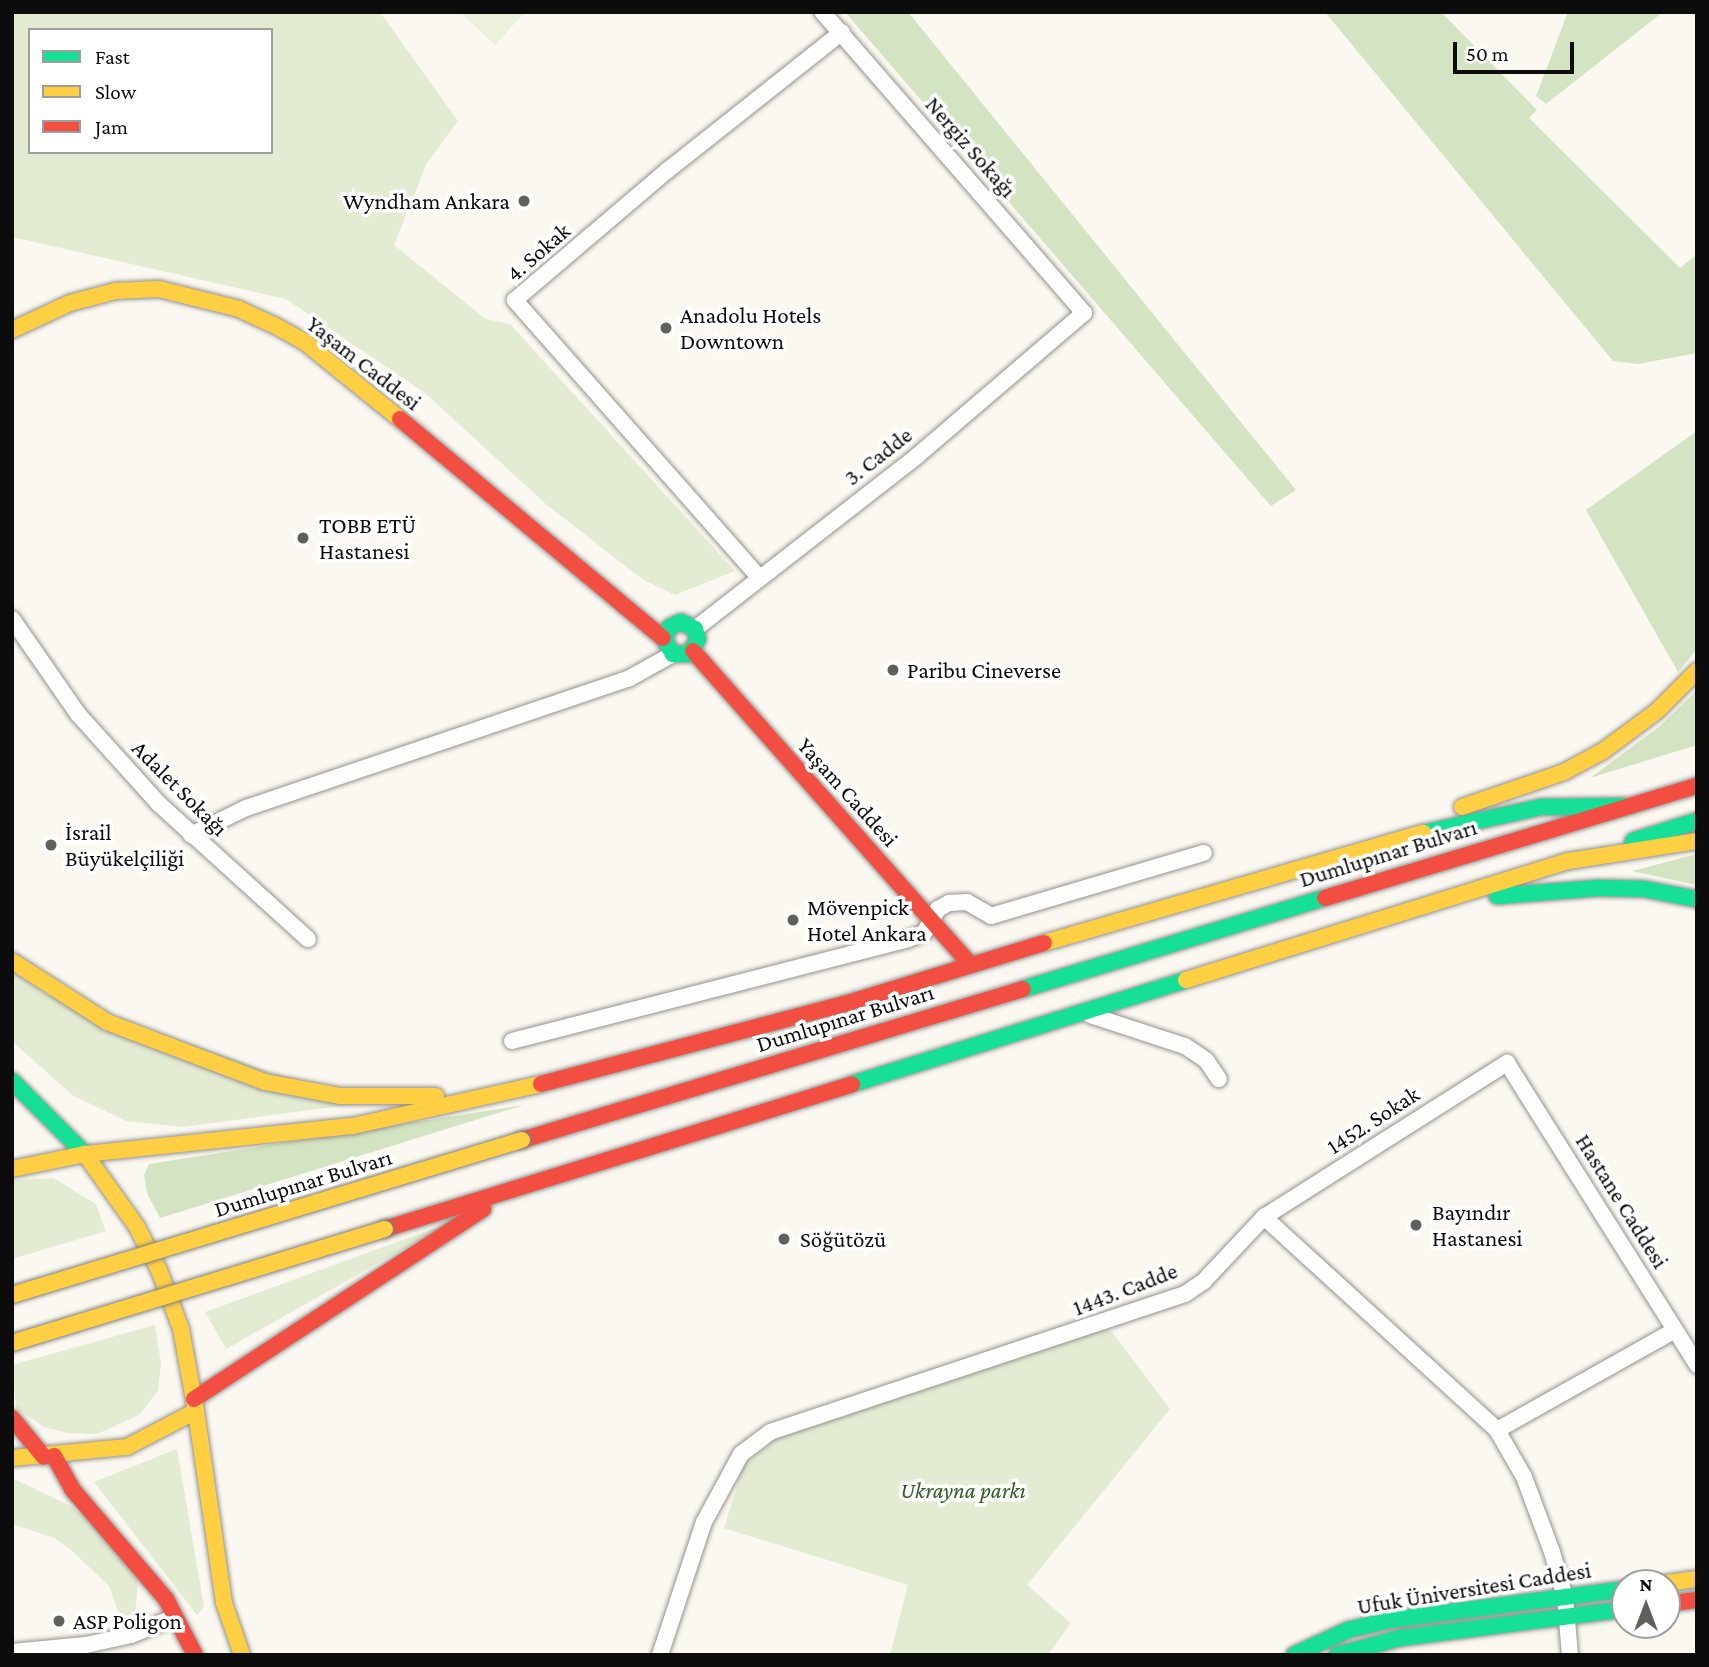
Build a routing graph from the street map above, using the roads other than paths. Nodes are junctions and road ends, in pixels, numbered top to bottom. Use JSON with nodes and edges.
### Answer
{"nodes":[{"id":1,"x":822,"y":12,"type":"edge"},
{"id":2,"x":842,"y":32,"type":"junction"},
{"id":3,"x":1084,"y":313,"type":"joint"},
{"id":4,"x":12,"y":330,"type":"edge"},
{"id":5,"x":758,"y":576,"type":"junction"},
{"id":6,"x":607,"y":587,"type":"junction"},
{"id":7,"x":12,"y":619,"type":"edge"},
{"id":8,"x":673,"y":624,"type":"junction"},
{"id":9,"x":695,"y":629,"type":"junction"},
{"id":10,"x":668,"y":646,"type":"junction"},
{"id":11,"x":693,"y":651,"type":"junction"},
{"id":12,"x":1697,"y":670,"type":"edge"},
{"id":13,"x":1695,"y":787,"type":"edge"},
{"id":14,"x":1630,"y":806,"type":"junction"},
{"id":15,"x":1697,"y":821,"type":"edge"},
{"id":16,"x":191,"y":835,"type":"junction"},
{"id":17,"x":1697,"y":841,"type":"edge"},
{"id":18,"x":1204,"y":853,"type":"dead end"},
{"id":19,"x":1569,"y":861,"type":"junction"},
{"id":20,"x":1238,"y":889,"type":"junction"},
{"id":21,"x":1697,"y":899,"type":"edge"},
{"id":22,"x":1434,"y":902,"type":"junction"},
{"id":23,"x":931,"y":919,"type":"junction"},
{"id":24,"x":308,"y":939,"type":"dead end"},
{"id":25,"x":12,"y":961,"type":"edge"},
{"id":26,"x":969,"y":962,"type":"junction"},
{"id":27,"x":844,"y":1004,"type":"junction"},
{"id":28,"x":1081,"y":1012,"type":"junction"},
{"id":29,"x":512,"y":1041,"type":"dead end"},
{"id":30,"x":728,"y":1053,"type":"dead end"},
{"id":31,"x":1507,"y":1063,"type":"joint"},
{"id":32,"x":677,"y":1075,"type":"dead end"},
{"id":33,"x":1219,"y":1079,"type":"dead end"},
{"id":34,"x":12,"y":1081,"type":"edge"},
{"id":35,"x":500,"y":1095,"type":"junction"},
{"id":36,"x":522,"y":1140,"type":"junction"},
{"id":37,"x":85,"y":1154,"type":"junction"},
{"id":38,"x":12,"y":1169,"type":"edge"},
{"id":39,"x":515,"y":1188,"type":"junction"},
{"id":40,"x":1264,"y":1217,"type":"junction"},
{"id":41,"x":12,"y":1295,"type":"edge"},
{"id":42,"x":1675,"y":1330,"type":"junction"},
{"id":43,"x":12,"y":1343,"type":"edge"},
{"id":44,"x":1697,"y":1365,"type":"edge"},
{"id":45,"x":195,"y":1405,"type":"junction"},
{"id":46,"x":12,"y":1418,"type":"edge"},
{"id":47,"x":1497,"y":1430,"type":"junction"},
{"id":48,"x":49,"y":1457,"type":"junction"},
{"id":49,"x":12,"y":1458,"type":"edge"},
{"id":50,"x":1611,"y":1591,"type":"edge"},
{"id":51,"x":1565,"y":1597,"type":"junction"},
{"id":52,"x":1611,"y":1611,"type":"edge"},
{"id":53,"x":1566,"y":1616,"type":"junction"},
{"id":54,"x":175,"y":1617,"type":"junction"},
{"id":55,"x":12,"y":1652,"type":"edge"},
{"id":56,"x":195,"y":1655,"type":"edge"},
{"id":57,"x":242,"y":1655,"type":"edge"},
{"id":58,"x":660,"y":1655,"type":"edge"},
{"id":59,"x":1294,"y":1655,"type":"edge"},
{"id":60,"x":1337,"y":1655,"type":"edge"},
{"id":61,"x":1570,"y":1655,"type":"edge"}],
"edges":[{"from":1,"to":2,"type":"street","name":"Nergiz Sokağı"},
{"from":2,"to":3,"type":"street","name":"Nergiz Sokağı"},
{"from":2,"to":5,"type":"street","name":"4. Sokak"},
{"from":3,"to":5,"type":"street","name":"3. Cadde"},
{"from":4,"to":6,"type":"main road","name":"Yaşam Caddesi"},
{"from":5,"to":9,"type":"street","name":"3. Cadde"},
{"from":6,"to":8,"type":"main road","name":"Yaşam Caddesi"},
{"from":6,"to":10,"type":"main road","name":"Yaşam Caddesi"},
{"from":7,"to":16,"type":"street","name":"Adalet Sokağı"},
{"from":8,"to":9,"type":"main road","name":"Yaşam Caddesi"},
{"from":8,"to":10,"type":"main road"},
{"from":9,"to":11,"type":"main road"},
{"from":10,"to":11,"type":"main road"},
{"from":10,"to":16,"type":"street"},
{"from":11,"to":23,"type":"main road","name":"Yaşam Caddesi"},
{"from":12,"to":20,"type":"main road"},
{"from":13,"to":14,"type":"main road","name":"Dumlupınar Bulvarı"},
{"from":14,"to":20,"type":"main road"},
{"from":14,"to":36,"type":"main road","name":"Dumlupınar Bulvarı"},
{"from":15,"to":19,"type":"main road"},
{"from":16,"to":24,"type":"street","name":"Adalet Sokağı"},
{"from":17,"to":19,"type":"main road"},
{"from":18,"to":23,"type":"street"},
{"from":19,"to":22,"type":"main road"},
{"from":20,"to":26,"type":"main road"},
{"from":21,"to":22,"type":"main road"},
{"from":22,"to":28,"type":"main road"},
{"from":23,"to":26,"type":"main road","name":"Yaşam Caddesi"},
{"from":23,"to":29,"type":"street"},
{"from":25,"to":35,"type":"main road"},
{"from":26,"to":27,"type":"main road"},
{"from":27,"to":30,"type":"main road"},
{"from":27,"to":35,"type":"main road"},
{"from":28,"to":33,"type":"street"},
{"from":28,"to":39,"type":"main road"},
{"from":31,"to":40,"type":"street","name":"1452. Sokak"},
{"from":31,"to":42,"type":"street","name":"Hastane Caddesi"},
{"from":32,"to":36,"type":"main road"},
{"from":34,"to":37,"type":"main road"},
{"from":35,"to":37,"type":"main road"},
{"from":36,"to":41,"type":"main road","name":"Dumlupınar Bulvarı","bridge":true},
{"from":37,"to":38,"type":"main road"},
{"from":37,"to":45,"type":"main road"},
{"from":39,"to":43,"type":"main road","bridge":true},
{"from":39,"to":45,"type":"main road"},
{"from":40,"to":47,"type":"street"},
{"from":40,"to":58,"type":"street","name":"1443. Cadde"},
{"from":42,"to":44,"type":"street","name":"Hastane Caddesi"},
{"from":42,"to":47,"type":"street"},
{"from":45,"to":48,"type":"main road"},
{"from":45,"to":57,"type":"main road"},
{"from":46,"to":48,"type":"main road"},
{"from":47,"to":51,"type":"street"},
{"from":48,"to":49,"type":"main road"},
{"from":48,"to":54,"type":"main road"},
{"from":50,"to":51,"type":"main road","name":"Ufuk Üniversitesi Caddesi"},
{"from":51,"to":53,"type":"street"},
{"from":51,"to":59,"type":"main road","name":"Ufuk Üniversitesi Caddesi"},
{"from":52,"to":53,"type":"main road","name":"Ufuk Üniversitesi Caddesi"},
{"from":53,"to":60,"type":"main road","name":"Ufuk Üniversitesi Caddesi"},
{"from":53,"to":61,"type":"street"},
{"from":54,"to":55,"type":"street"},
{"from":54,"to":56,"type":"main road"}]}
